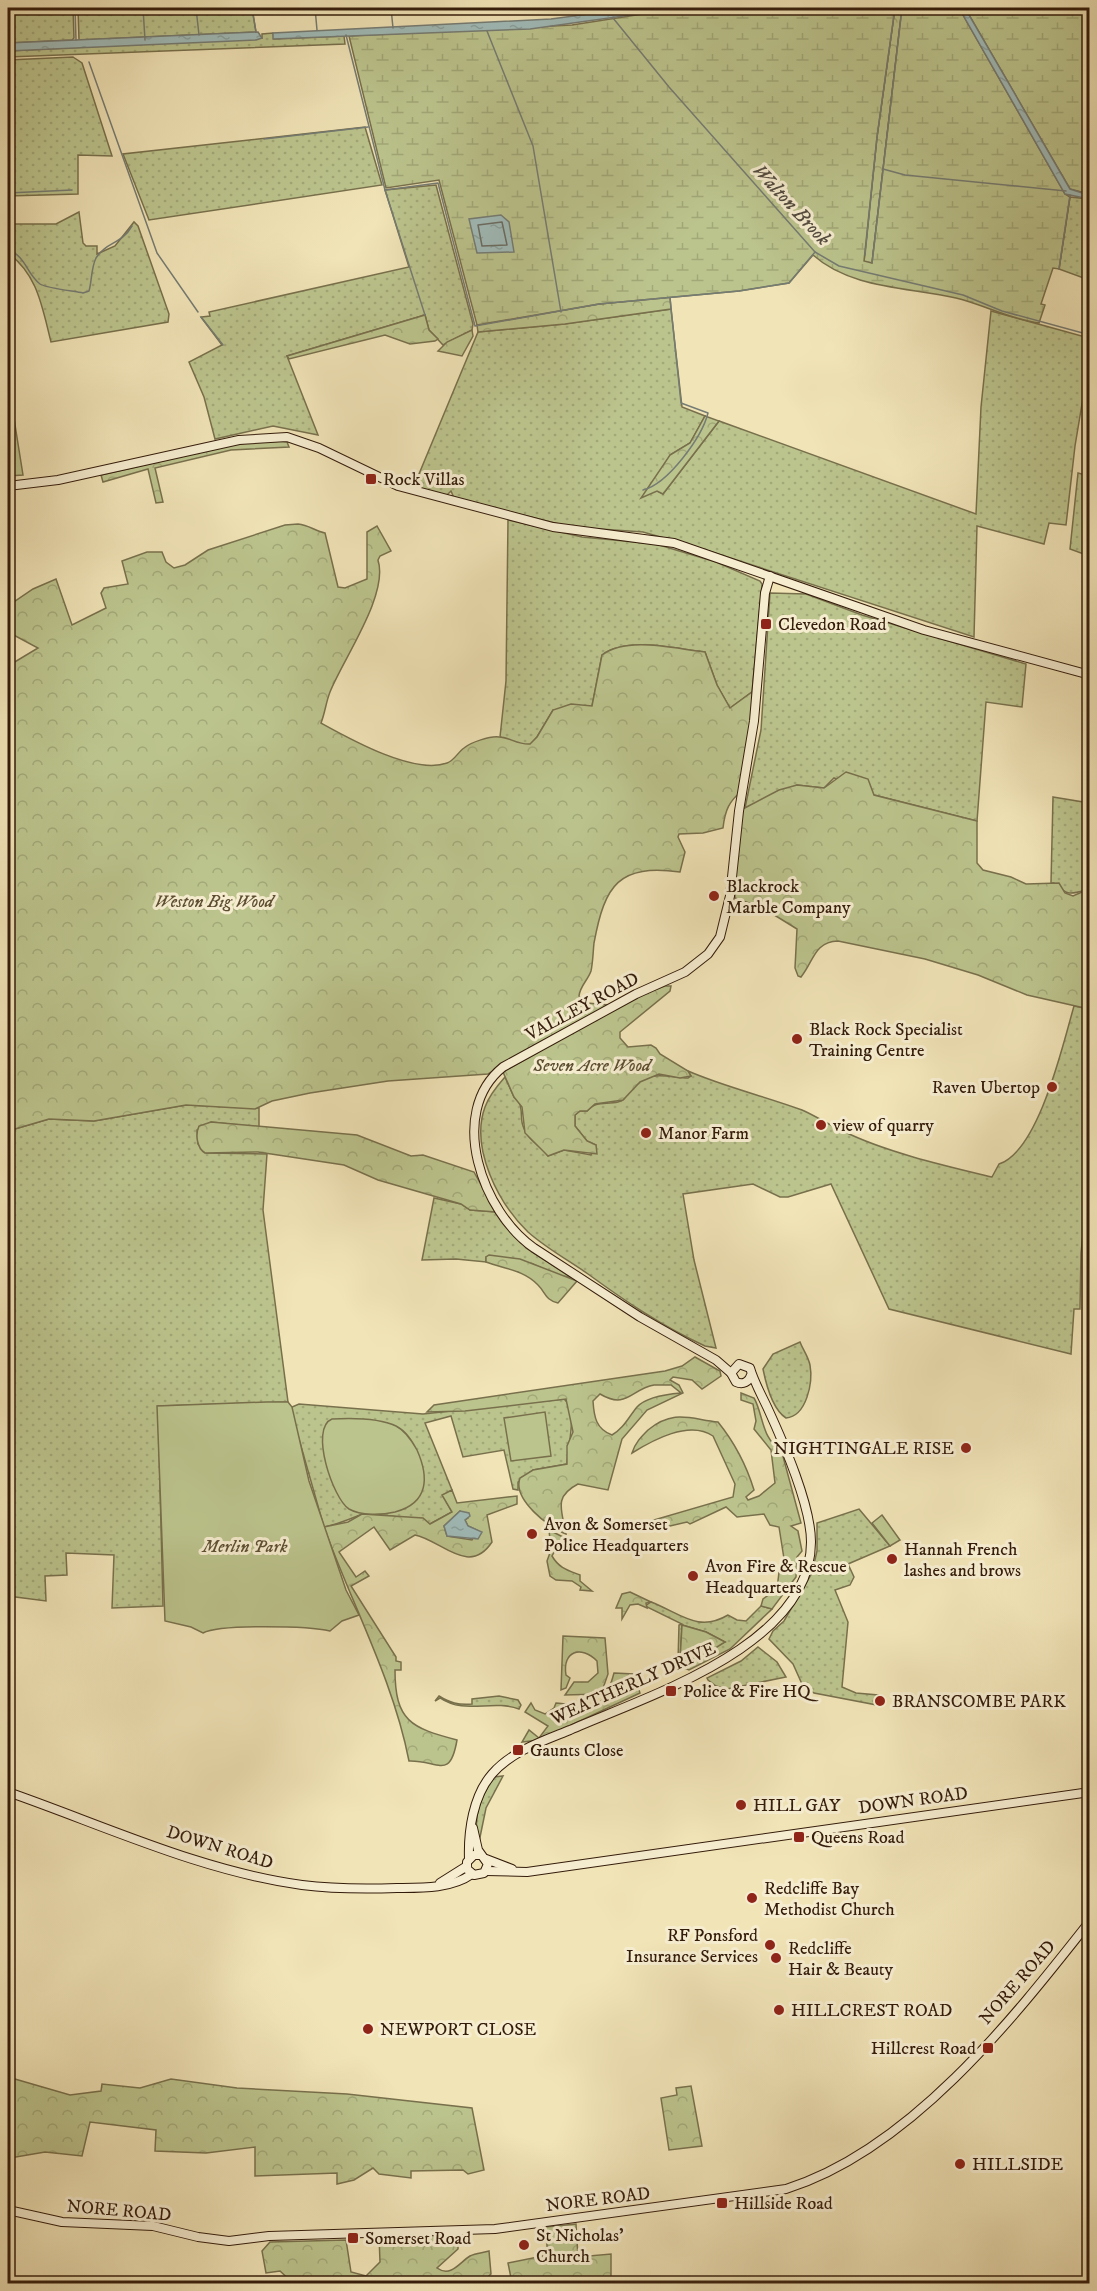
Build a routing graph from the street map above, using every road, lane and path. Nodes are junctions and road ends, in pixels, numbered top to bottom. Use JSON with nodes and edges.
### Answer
{"nodes":[{"id":1,"x":8,"y":486,"type":"edge"},
{"id":2,"x":770,"y":576,"type":"junction"},
{"id":3,"x":1089,"y":675,"type":"edge"},
{"id":4,"x":733,"y":1369,"type":"junction"},
{"id":5,"x":751,"y":1375,"type":"junction"},
{"id":6,"x":742,"y":1383,"type":"junction"},
{"id":7,"x":763,"y":1397,"type":"junction"},
{"id":8,"x":8,"y":1792,"type":"edge"},
{"id":9,"x":1089,"y":1792,"type":"edge"},
{"id":10,"x":473,"y":1821,"type":"junction"},
{"id":11,"x":483,"y":1857,"type":"junction"},
{"id":12,"x":469,"y":1867,"type":"junction"},
{"id":13,"x":486,"y":1871,"type":"junction"},
{"id":14,"x":527,"y":1872,"type":"junction"},
{"id":15,"x":1089,"y":1922,"type":"edge"},
{"id":16,"x":8,"y":2210,"type":"edge"}],
"edges":[{"from":1,"to":2,"type":"street"},
{"from":2,"to":3,"type":"street"},
{"from":2,"to":4,"type":"street","name":"VALLEY ROAD"},
{"from":4,"to":5,"type":"street","name":"VALLEY ROAD"},
{"from":4,"to":6,"type":"street","name":"VALLEY ROAD"},
{"from":5,"to":6,"type":"street"},
{"from":5,"to":7,"type":"street","name":"WEATHERLY DRIVE"},
{"from":6,"to":7,"type":"street","name":"VALLEY ROAD"},
{"from":7,"to":10,"type":"street","name":"WEATHERLY DRIVE"},
{"from":8,"to":12,"type":"street","name":"DOWN ROAD"},
{"from":9,"to":14,"type":"street","name":"DOWN ROAD"},
{"from":10,"to":11,"type":"street","name":"WEATHERLY DRIVE"},
{"from":10,"to":12,"type":"street","name":"WEATHERLY DRIVE"},
{"from":11,"to":12,"type":"street","name":"DOWN ROAD"},
{"from":11,"to":13,"type":"street"},
{"from":11,"to":14,"type":"street","name":"DOWN ROAD"},
{"from":12,"to":13,"type":"street","name":"DOWN ROAD"},
{"from":13,"to":14,"type":"street","name":"DOWN ROAD"},
{"from":15,"to":16,"type":"street","name":"NORE ROAD"}]}
